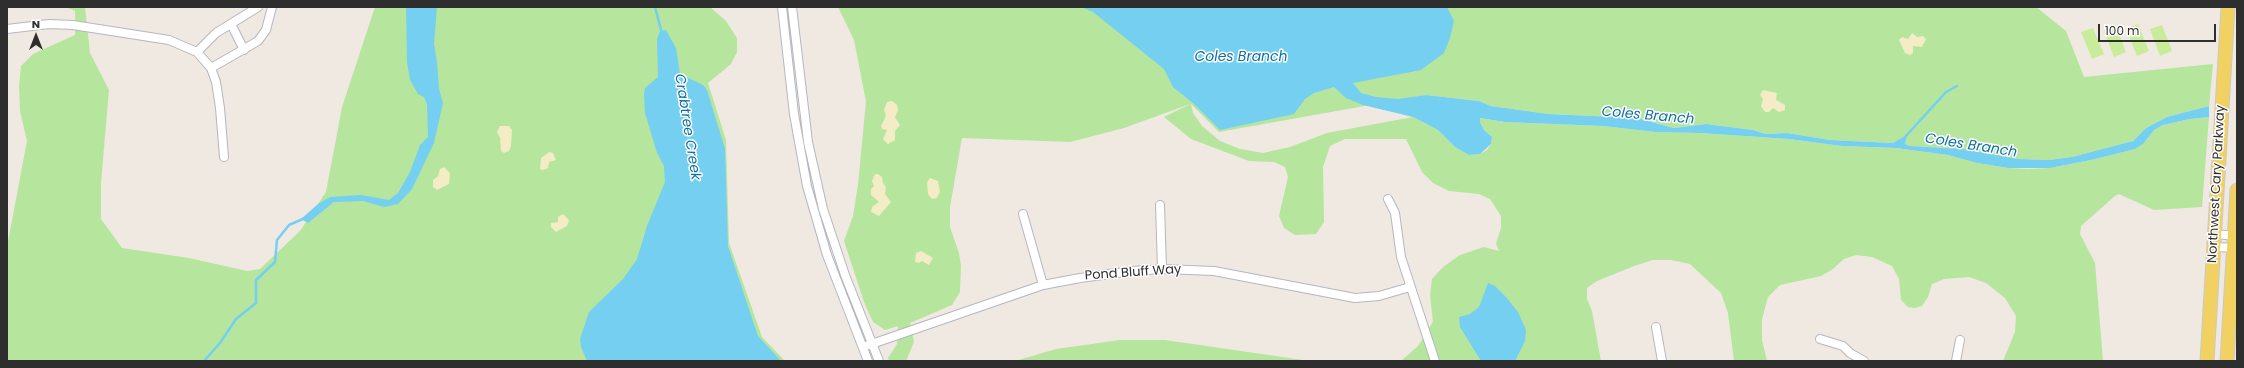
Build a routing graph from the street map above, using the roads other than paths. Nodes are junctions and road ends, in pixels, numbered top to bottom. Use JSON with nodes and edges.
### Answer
{"nodes":[{"id":1,"x":258,"y":7,"type":"edge"},
{"id":2,"x":272,"y":7,"type":"edge"},
{"id":3,"x":782,"y":7,"type":"edge"},
{"id":4,"x":792,"y":7,"type":"edge"},
{"id":5,"x":2228,"y":7,"type":"edge"},
{"id":6,"x":231,"y":24,"type":"junction"},
{"id":7,"x":7,"y":29,"type":"edge"},
{"id":8,"x":244,"y":50,"type":"junction"},
{"id":9,"x":197,"y":52,"type":"junction"},
{"id":10,"x":211,"y":68,"type":"junction"},
{"id":11,"x":224,"y":157,"type":"dead end"},
{"id":12,"x":2237,"y":190,"type":"edge"},
{"id":13,"x":1388,"y":199,"type":"dead end"},
{"id":14,"x":1160,"y":205,"type":"dead end"},
{"id":15,"x":1023,"y":214,"type":"dead end"},
{"id":16,"x":2214,"y":234,"type":"junction"},
{"id":17,"x":2235,"y":242,"type":"edge"},
{"id":18,"x":2213,"y":247,"type":"junction"},
{"id":19,"x":1162,"y":269,"type":"junction"},
{"id":20,"x":1043,"y":285,"type":"junction"},
{"id":21,"x":1410,"y":287,"type":"junction"},
{"id":22,"x":1656,"y":327,"type":"dead end"},
{"id":23,"x":1820,"y":339,"type":"dead end"},
{"id":24,"x":1960,"y":340,"type":"dead end"},
{"id":25,"x":873,"y":344,"type":"junction"},
{"id":26,"x":863,"y":347,"type":"junction"},
{"id":27,"x":868,"y":361,"type":"edge"},
{"id":28,"x":879,"y":361,"type":"edge"},
{"id":29,"x":1435,"y":361,"type":"edge"},
{"id":30,"x":1662,"y":361,"type":"edge"},
{"id":31,"x":1864,"y":361,"type":"edge"},
{"id":32,"x":1956,"y":361,"type":"edge"},
{"id":33,"x":2207,"y":361,"type":"edge"},
{"id":34,"x":2227,"y":361,"type":"edge"}],
"edges":[{"from":1,"to":6,"type":"street"},
{"from":2,"to":8,"type":"street"},
{"from":3,"to":26,"type":"street"},
{"from":4,"to":25,"type":"street"},
{"from":5,"to":16,"type":"main road","name":"Northwest Cary Parkway"},
{"from":6,"to":8,"type":"street"},
{"from":6,"to":9,"type":"street"},
{"from":7,"to":9,"type":"street"},
{"from":8,"to":10,"type":"street"},
{"from":9,"to":10,"type":"street"},
{"from":10,"to":11,"type":"street"},
{"from":12,"to":17,"type":"main road","name":"Northwest Cary Parkway"},
{"from":13,"to":21,"type":"street"},
{"from":14,"to":19,"type":"street"},
{"from":15,"to":20,"type":"street"},
{"from":16,"to":17,"type":"street"},
{"from":16,"to":18,"type":"main road","name":"Northwest Cary Parkway"},
{"from":17,"to":18,"type":"street"},
{"from":17,"to":34,"type":"main road","name":"Northwest Cary Parkway"},
{"from":18,"to":33,"type":"main road","name":"Northwest Cary Parkway"},
{"from":19,"to":20,"type":"street","name":"Pond Bluff Way"},
{"from":19,"to":21,"type":"street","name":"Pond Bluff Way"},
{"from":20,"to":25,"type":"street","name":"Pond Bluff Way"},
{"from":21,"to":29,"type":"street"},
{"from":22,"to":30,"type":"street"},
{"from":23,"to":31,"type":"street"},
{"from":24,"to":32,"type":"street"},
{"from":25,"to":26,"type":"street","name":"Pond Bluff Way"},
{"from":25,"to":28,"type":"street"},
{"from":26,"to":27,"type":"street"}]}
